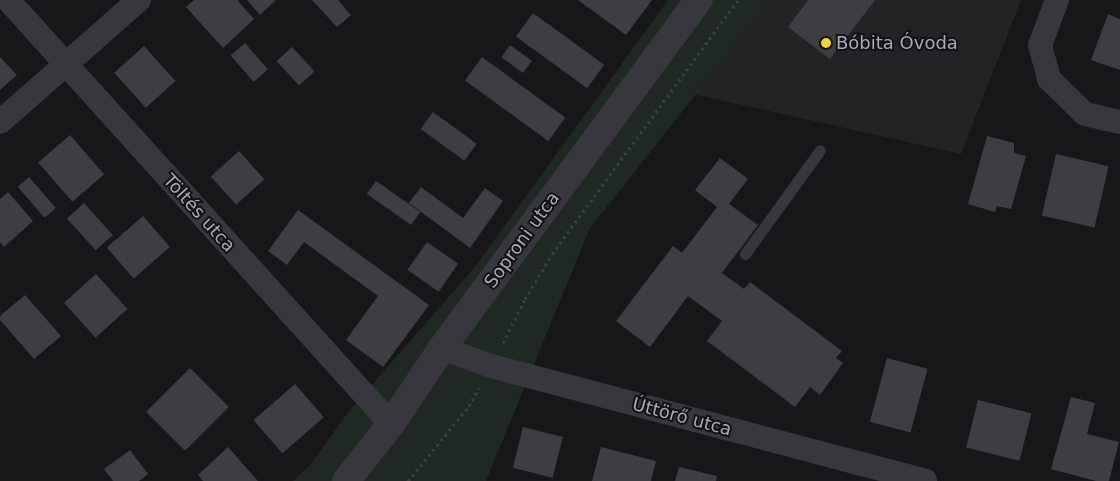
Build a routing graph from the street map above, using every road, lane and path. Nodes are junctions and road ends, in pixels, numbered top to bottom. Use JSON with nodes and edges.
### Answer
{"nodes":[{"id":1,"x":8,"y":0,"type":"edge"},
{"id":2,"x":139,"y":0,"type":"edge"},
{"id":3,"x":699,"y":0,"type":"edge"},
{"id":4,"x":738,"y":0,"type":"edge"},
{"id":5,"x":1057,"y":0,"type":"edge"},
{"id":6,"x":65,"y":65,"type":"junction"},
{"id":7,"x":0,"y":122,"type":"edge"},
{"id":8,"x":1120,"y":122,"type":"edge"},
{"id":9,"x":820,"y":150,"type":"dead end"},
{"id":10,"x":745,"y":254,"type":"dead end"},
{"id":11,"x":442,"y":348,"type":"junction"},
{"id":12,"x":491,"y":366,"type":"junction"},
{"id":13,"x":391,"y":424,"type":"junction"},
{"id":14,"x":346,"y":481,"type":"edge"},
{"id":15,"x":408,"y":481,"type":"edge"},
{"id":16,"x":925,"y":481,"type":"edge"}],
"edges":[{"from":1,"to":6,"type":"street","name":"Töltés utca"},
{"from":2,"to":6,"type":"street"},
{"from":3,"to":11,"type":"street","name":"Soproni utca"},
{"from":4,"to":12,"type":"path"},
{"from":5,"to":8,"type":"street"},
{"from":6,"to":7,"type":"street"},
{"from":6,"to":13,"type":"street","name":"Töltés utca"},
{"from":9,"to":10,"type":"lane"},
{"from":11,"to":12,"type":"street","name":"Úttörő utca"},
{"from":11,"to":13,"type":"street","name":"Soproni utca"},
{"from":12,"to":15,"type":"path"},
{"from":12,"to":16,"type":"street","name":"Úttörő utca"},
{"from":13,"to":14,"type":"street","name":"Soproni utca"}]}
